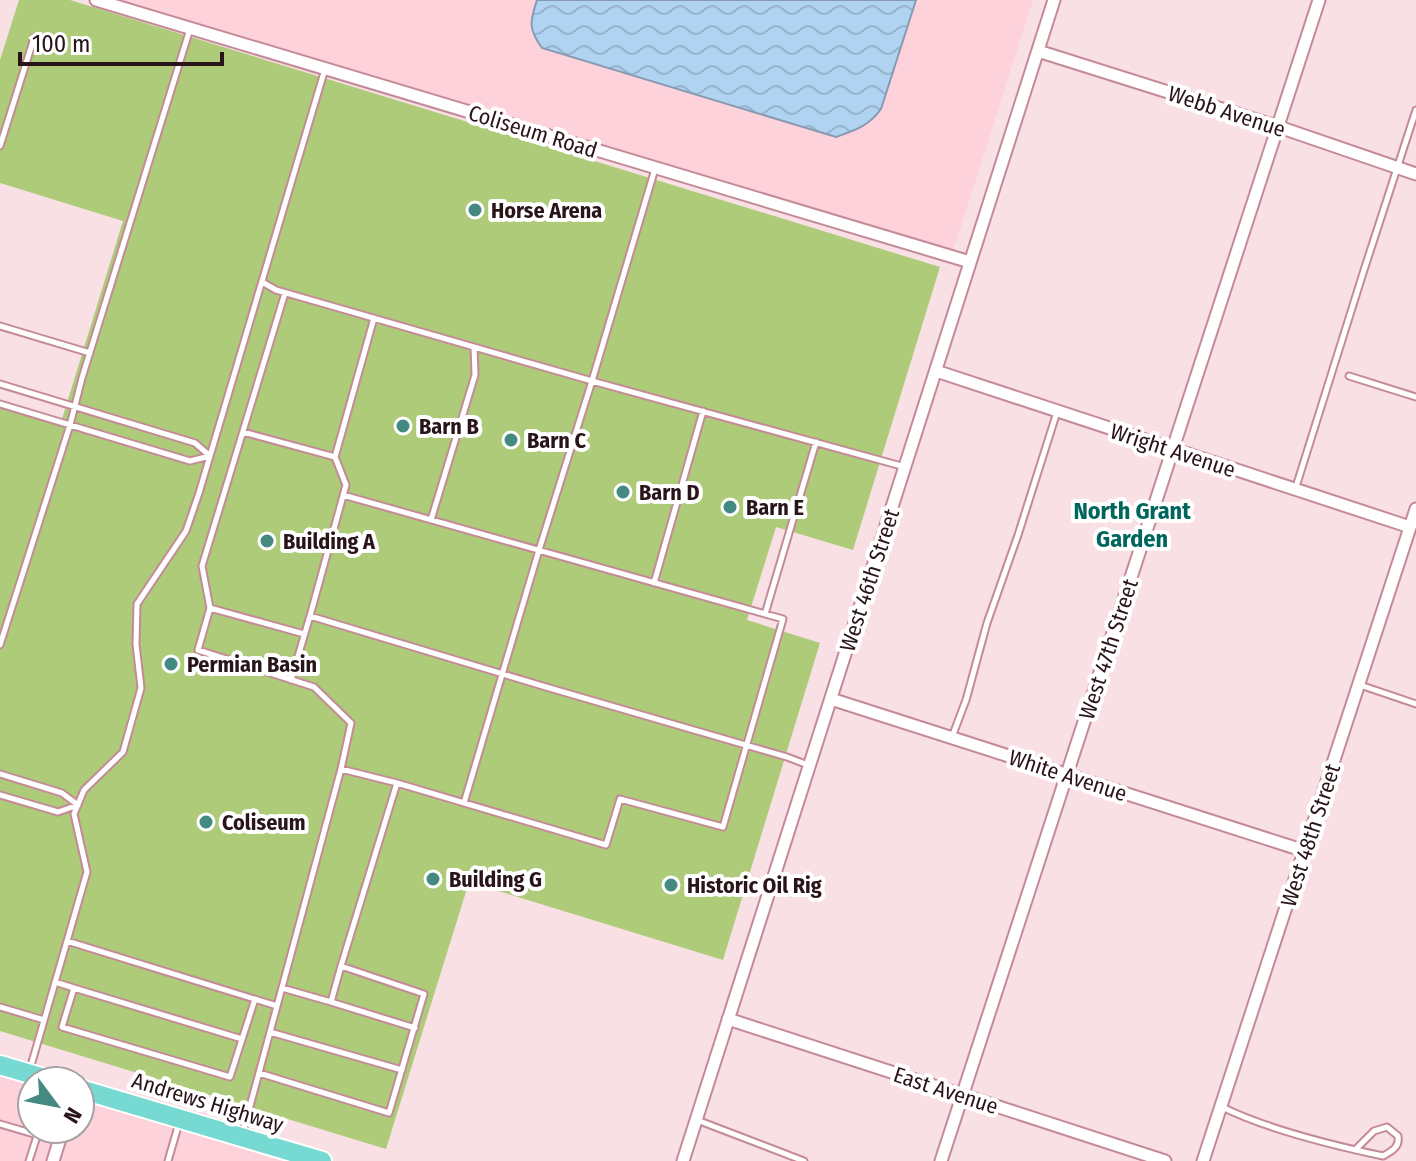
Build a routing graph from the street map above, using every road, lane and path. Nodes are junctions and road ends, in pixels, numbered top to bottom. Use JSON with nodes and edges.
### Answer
{"nodes":[{"id":1,"x":96,"y":0,"type":"edge"},
{"id":2,"x":1054,"y":0,"type":"edge"},
{"id":3,"x":1319,"y":0,"type":"edge"},
{"id":4,"x":190,"y":28,"type":"junction"},
{"id":5,"x":34,"y":38,"type":"dead end"},
{"id":6,"x":1038,"y":51,"type":"junction"},
{"id":7,"x":325,"y":69,"type":"junction"},
{"id":8,"x":1416,"y":110,"type":"edge"},
{"id":9,"x":1279,"y":127,"type":"junction"},
{"id":10,"x":0,"y":146,"type":"edge"},
{"id":11,"x":655,"y":168,"type":"junction"},
{"id":12,"x":1398,"y":168,"type":"junction"},
{"id":13,"x":1416,"y":174,"type":"edge"},
{"id":14,"x":970,"y":262,"type":"junction"},
{"id":15,"x":262,"y":282,"type":"junction"},
{"id":16,"x":285,"y":293,"type":"junction"},
{"id":17,"x":374,"y":318,"type":"junction"},
{"id":18,"x":0,"y":326,"type":"edge"},
{"id":19,"x":474,"y":347,"type":"junction"},
{"id":20,"x":90,"y":353,"type":"junction"},
{"id":21,"x":936,"y":371,"type":"junction"},
{"id":22,"x":1349,"y":376,"type":"dead end"},
{"id":23,"x":592,"y":381,"type":"junction"},
{"id":24,"x":0,"y":384,"type":"edge"},
{"id":25,"x":1416,"y":397,"type":"edge"},
{"id":26,"x":0,"y":404,"type":"edge"},
{"id":27,"x":75,"y":406,"type":"junction"},
{"id":28,"x":703,"y":411,"type":"junction"},
{"id":29,"x":1057,"y":411,"type":"junction"},
{"id":30,"x":70,"y":425,"type":"junction"},
{"id":31,"x":243,"y":432,"type":"junction"},
{"id":32,"x":816,"y":442,"type":"junction"},
{"id":33,"x":1173,"y":450,"type":"junction"},
{"id":34,"x":210,"y":456,"type":"junction"},
{"id":35,"x":335,"y":457,"type":"junction"},
{"id":36,"x":905,"y":467,"type":"junction"},
{"id":37,"x":1295,"y":490,"type":"junction"},
{"id":38,"x":343,"y":495,"type":"junction"},
{"id":39,"x":1416,"y":509,"type":"edge"},
{"id":40,"x":431,"y":520,"type":"junction"},
{"id":41,"x":1410,"y":527,"type":"junction"},
{"id":42,"x":539,"y":550,"type":"junction"},
{"id":43,"x":654,"y":583,"type":"junction"},
{"id":44,"x":210,"y":608,"type":"junction"},
{"id":45,"x":765,"y":614,"type":"junction"},
{"id":46,"x":310,"y":616,"type":"junction"},
{"id":47,"x":304,"y":634,"type":"junction"},
{"id":48,"x":0,"y":645,"type":"edge"},
{"id":49,"x":503,"y":674,"type":"junction"},
{"id":50,"x":291,"y":680,"type":"junction"},
{"id":51,"x":1359,"y":684,"type":"junction"},
{"id":52,"x":831,"y":699,"type":"junction"},
{"id":53,"x":1416,"y":704,"type":"edge"},
{"id":54,"x":952,"y":737,"type":"junction"},
{"id":55,"x":747,"y":745,"type":"junction"},
{"id":56,"x":809,"y":766,"type":"junction"},
{"id":57,"x":341,"y":769,"type":"junction"},
{"id":58,"x":0,"y":774,"type":"edge"},
{"id":59,"x":1067,"y":774,"type":"junction"},
{"id":60,"x":397,"y":783,"type":"junction"},
{"id":61,"x":0,"y":795,"type":"edge"},
{"id":62,"x":464,"y":803,"type":"junction"},
{"id":63,"x":78,"y":805,"type":"junction"},
{"id":64,"x":1305,"y":851,"type":"junction"},
{"id":65,"x":67,"y":941,"type":"junction"},
{"id":66,"x":341,"y":966,"type":"junction"},
{"id":67,"x":55,"y":982,"type":"junction"},
{"id":68,"x":74,"y":988,"type":"junction"},
{"id":69,"x":282,"y":988,"type":"junction"},
{"id":70,"x":255,"y":999,"type":"junction"},
{"id":71,"x":331,"y":1002,"type":"junction"},
{"id":72,"x":277,"y":1006,"type":"junction"},
{"id":73,"x":0,"y":1007,"type":"edge"},
{"id":74,"x":728,"y":1019,"type":"junction"},
{"id":75,"x":44,"y":1020,"type":"junction"},
{"id":76,"x":415,"y":1028,"type":"junction"},
{"id":77,"x":270,"y":1032,"type":"junction"},
{"id":78,"x":242,"y":1039,"type":"junction"},
{"id":79,"x":31,"y":1065,"type":"edge"},
{"id":80,"x":402,"y":1070,"type":"junction"},
{"id":81,"x":259,"y":1073,"type":"junction"},
{"id":82,"x":96,"y":1094,"type":"edge"},
{"id":83,"x":963,"y":1096,"type":"junction"},
{"id":84,"x":1221,"y":1106,"type":"junction"},
{"id":85,"x":181,"y":1119,"type":"junction"},
{"id":86,"x":696,"y":1120,"type":"junction"},
{"id":87,"x":242,"y":1137,"type":"junction"},
{"id":88,"x":1355,"y":1150,"type":"junction"},
{"id":89,"x":281,"y":1155,"type":"edge"},
{"id":90,"x":686,"y":1160,"type":"edge"},
{"id":91,"x":168,"y":1161,"type":"edge"},
{"id":92,"x":322,"y":1161,"type":"edge"},
{"id":93,"x":804,"y":1161,"type":"edge"},
{"id":94,"x":941,"y":1161,"type":"edge"},
{"id":95,"x":1165,"y":1161,"type":"edge"},
{"id":96,"x":1203,"y":1161,"type":"edge"}],
"edges":[{"from":1,"to":4,"type":"street","name":"Coliseum Road"},
{"from":2,"to":6,"type":"street","name":"West 46th Street"},
{"from":3,"to":9,"type":"street","name":"West 47th Street"},
{"from":4,"to":7,"type":"street","name":"Coliseum Road"},
{"from":4,"to":20,"type":"lane"},
{"from":5,"to":10,"type":"lane"},
{"from":6,"to":9,"type":"street","name":"Webb Avenue"},
{"from":6,"to":14,"type":"street","name":"West 46th Street"},
{"from":7,"to":11,"type":"street","name":"Coliseum Road"},
{"from":7,"to":15,"type":"lane"},
{"from":8,"to":12,"type":"lane"},
{"from":9,"to":12,"type":"street","name":"Webb Avenue"},
{"from":9,"to":33,"type":"street","name":"West 47th Street"},
{"from":11,"to":14,"type":"street","name":"Coliseum Road"},
{"from":11,"to":23,"type":"lane"},
{"from":12,"to":13,"type":"street","name":"Webb Avenue"},
{"from":12,"to":37,"type":"lane"},
{"from":14,"to":21,"type":"street","name":"West 46th Street"},
{"from":15,"to":16,"type":"lane"},
{"from":15,"to":34,"type":"lane"},
{"from":16,"to":17,"type":"lane"},
{"from":16,"to":31,"type":"lane"},
{"from":17,"to":19,"type":"lane"},
{"from":17,"to":35,"type":"lane"},
{"from":18,"to":20,"type":"lane"},
{"from":19,"to":23,"type":"lane"},
{"from":19,"to":40,"type":"lane"},
{"from":20,"to":27,"type":"lane"},
{"from":21,"to":29,"type":"street","name":"Wright Avenue"},
{"from":21,"to":36,"type":"street","name":"West 46th Street"},
{"from":22,"to":25,"type":"lane"},
{"from":23,"to":28,"type":"lane"},
{"from":23,"to":42,"type":"lane"},
{"from":24,"to":27,"type":"lane"},
{"from":26,"to":30,"type":"lane"},
{"from":27,"to":30,"type":"lane"},
{"from":27,"to":34,"type":"lane"},
{"from":28,"to":32,"type":"lane"},
{"from":28,"to":43,"type":"lane"},
{"from":29,"to":33,"type":"street","name":"Wright Avenue"},
{"from":29,"to":54,"type":"lane"},
{"from":30,"to":34,"type":"lane"},
{"from":30,"to":48,"type":"lane"},
{"from":31,"to":35,"type":"lane"},
{"from":31,"to":44,"type":"lane"},
{"from":32,"to":36,"type":"lane"},
{"from":32,"to":45,"type":"lane"},
{"from":33,"to":37,"type":"street","name":"Wright Avenue"},
{"from":33,"to":59,"type":"street","name":"West 47th Street"},
{"from":34,"to":63,"type":"lane"},
{"from":35,"to":38,"type":"lane"},
{"from":36,"to":52,"type":"street","name":"West 46th Street"},
{"from":37,"to":41,"type":"street","name":"Wright Avenue"},
{"from":38,"to":40,"type":"lane"},
{"from":38,"to":46,"type":"lane"},
{"from":39,"to":41,"type":"street","name":"West 48th Street"},
{"from":40,"to":42,"type":"lane"},
{"from":41,"to":51,"type":"street","name":"West 48th Street"},
{"from":42,"to":43,"type":"lane"},
{"from":42,"to":49,"type":"lane"},
{"from":43,"to":45,"type":"lane"},
{"from":44,"to":47,"type":"lane"},
{"from":44,"to":50,"type":"lane"},
{"from":45,"to":55,"type":"lane"},
{"from":46,"to":47,"type":"lane"},
{"from":46,"to":49,"type":"lane"},
{"from":47,"to":50,"type":"lane"},
{"from":49,"to":55,"type":"lane"},
{"from":49,"to":62,"type":"lane"},
{"from":50,"to":57,"type":"lane"},
{"from":51,"to":53,"type":"lane"},
{"from":51,"to":64,"type":"street","name":"West 48th Street"},
{"from":52,"to":54,"type":"street","name":"White Avenue"},
{"from":52,"to":56,"type":"street","name":"West 46th Street"},
{"from":54,"to":59,"type":"street","name":"White Avenue"},
{"from":55,"to":56,"type":"lane"},
{"from":55,"to":62,"type":"lane"},
{"from":56,"to":74,"type":"street","name":"West 46th Street"},
{"from":57,"to":60,"type":"lane"},
{"from":57,"to":69,"type":"lane"},
{"from":58,"to":63,"type":"lane"},
{"from":59,"to":64,"type":"street","name":"White Avenue"},
{"from":59,"to":83,"type":"street","name":"West 47th Street"},
{"from":60,"to":62,"type":"lane"},
{"from":60,"to":66,"type":"lane"},
{"from":61,"to":63,"type":"lane"},
{"from":63,"to":65,"type":"lane"},
{"from":64,"to":84,"type":"street","name":"West 48th Street"},
{"from":65,"to":67,"type":"lane"},
{"from":65,"to":70,"type":"lane"},
{"from":66,"to":71,"type":"lane"},
{"from":66,"to":76,"type":"lane"},
{"from":67,"to":68,"type":"lane"},
{"from":67,"to":75,"type":"lane"},
{"from":68,"to":78,"type":"lane"},
{"from":68,"to":78,"type":"lane"},
{"from":69,"to":71,"type":"lane"},
{"from":69,"to":72,"type":"lane"},
{"from":70,"to":72,"type":"lane"},
{"from":70,"to":78,"type":"lane"},
{"from":71,"to":76,"type":"lane"},
{"from":72,"to":77,"type":"lane"},
{"from":73,"to":75,"type":"lane"},
{"from":74,"to":83,"type":"street","name":"East Avenue"},
{"from":74,"to":86,"type":"street","name":"West 46th Street"},
{"from":75,"to":79,"type":"lane"},
{"from":76,"to":80,"type":"lane"},
{"from":77,"to":80,"type":"lane"},
{"from":77,"to":81,"type":"lane"},
{"from":80,"to":81,"type":"lane"},
{"from":81,"to":87,"type":"lane"},
{"from":82,"to":85,"type":"main road","name":"Andrews Highway"},
{"from":83,"to":94,"type":"street","name":"West 47th Street"},
{"from":83,"to":95,"type":"street","name":"East Avenue"},
{"from":84,"to":88,"type":"lane"},
{"from":84,"to":96,"type":"street","name":"West 48th Street"},
{"from":85,"to":87,"type":"main road","name":"Andrews Highway"},
{"from":85,"to":91,"type":"lane"},
{"from":86,"to":90,"type":"street","name":"West 46th Street"},
{"from":86,"to":93,"type":"lane"},
{"from":87,"to":89,"type":"main road","name":"Andrews Highway"},
{"from":88,"to":88,"type":"lane"},
{"from":89,"to":92,"type":"main road","name":"Andrews Highway"}]}
